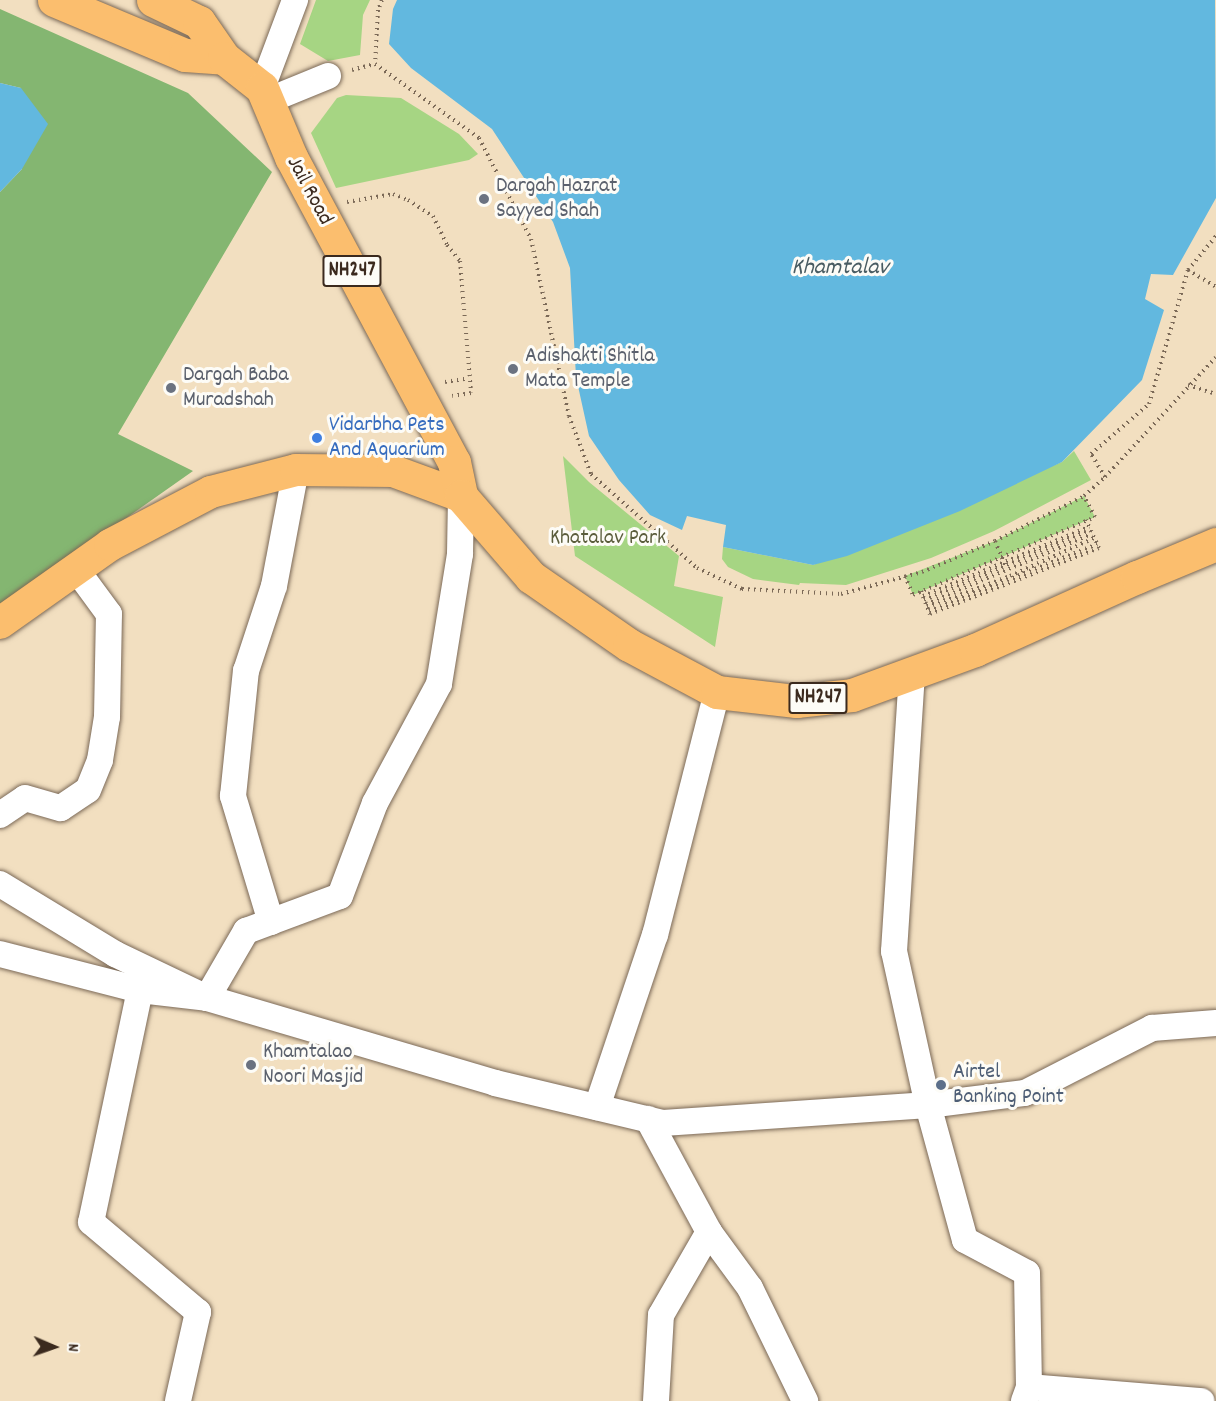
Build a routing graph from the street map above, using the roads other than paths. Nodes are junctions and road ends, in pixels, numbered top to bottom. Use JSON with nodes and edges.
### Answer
{"nodes":[{"id":1,"x":54,"y":0,"type":"edge"},
{"id":2,"x":153,"y":0,"type":"edge"},
{"id":3,"x":296,"y":0,"type":"edge"},
{"id":4,"x":224,"y":57,"type":"junction"},
{"id":5,"x":328,"y":76,"type":"dead end"},
{"id":6,"x":265,"y":94,"type":"junction"},
{"id":7,"x":296,"y":470,"type":"junction"},
{"id":8,"x":460,"y":496,"type":"junction"},
{"id":9,"x":1216,"y":544,"type":"edge"},
{"id":10,"x":76,"y":568,"type":"junction"},
{"id":11,"x":0,"y":623,"type":"edge"},
{"id":12,"x":912,"y":673,"type":"junction"},
{"id":13,"x":717,"y":692,"type":"junction"},
{"id":14,"x":0,"y":815,"type":"edge"},
{"id":15,"x":0,"y":884,"type":"edge"},
{"id":16,"x":271,"y":922,"type":"junction"},
{"id":17,"x":0,"y":954,"type":"edge"},
{"id":18,"x":140,"y":990,"type":"junction"},
{"id":19,"x":207,"y":998,"type":"junction"},
{"id":20,"x":1216,"y":1023,"type":"edge"},
{"id":21,"x":928,"y":1105,"type":"junction"},
{"id":22,"x":597,"y":1107,"type":"junction"},
{"id":23,"x":648,"y":1119,"type":"junction"},
{"id":24,"x":708,"y":1232,"type":"junction"},
{"id":25,"x":1027,"y":1394,"type":"edge"},
{"id":26,"x":178,"y":1401,"type":"edge"},
{"id":27,"x":656,"y":1401,"type":"edge"},
{"id":28,"x":806,"y":1401,"type":"edge"},
{"id":29,"x":1201,"y":1401,"type":"edge"}],
"edges":[{"from":1,"to":4,"type":"highway"},
{"from":2,"to":4,"type":"highway","name":"Jail Road","number":"NH247"},
{"from":3,"to":6,"type":"street"},
{"from":4,"to":6,"type":"highway","name":"Jail Road","number":"NH247"},
{"from":5,"to":6,"type":"street"},
{"from":6,"to":8,"type":"highway","name":"Jail Road","number":"NH247"},
{"from":7,"to":8,"type":"main road"},
{"from":7,"to":10,"type":"main road"},
{"from":7,"to":16,"type":"street"},
{"from":8,"to":13,"type":"highway","number":"NH247"},
{"from":8,"to":16,"type":"street"},
{"from":9,"to":12,"type":"highway","number":"NH247"},
{"from":10,"to":11,"type":"main road"},
{"from":10,"to":14,"type":"street"},
{"from":12,"to":13,"type":"highway","number":"NH247"},
{"from":12,"to":21,"type":"street"},
{"from":13,"to":22,"type":"street"},
{"from":15,"to":19,"type":"street"},
{"from":16,"to":19,"type":"street"},
{"from":17,"to":18,"type":"street"},
{"from":18,"to":19,"type":"street"},
{"from":18,"to":26,"type":"street"},
{"from":19,"to":22,"type":"street"},
{"from":20,"to":21,"type":"street"},
{"from":21,"to":23,"type":"street"},
{"from":21,"to":25,"type":"street"},
{"from":22,"to":23,"type":"street"},
{"from":23,"to":24,"type":"street"},
{"from":24,"to":27,"type":"street"},
{"from":24,"to":28,"type":"street"},
{"from":25,"to":29,"type":"street"}]}
